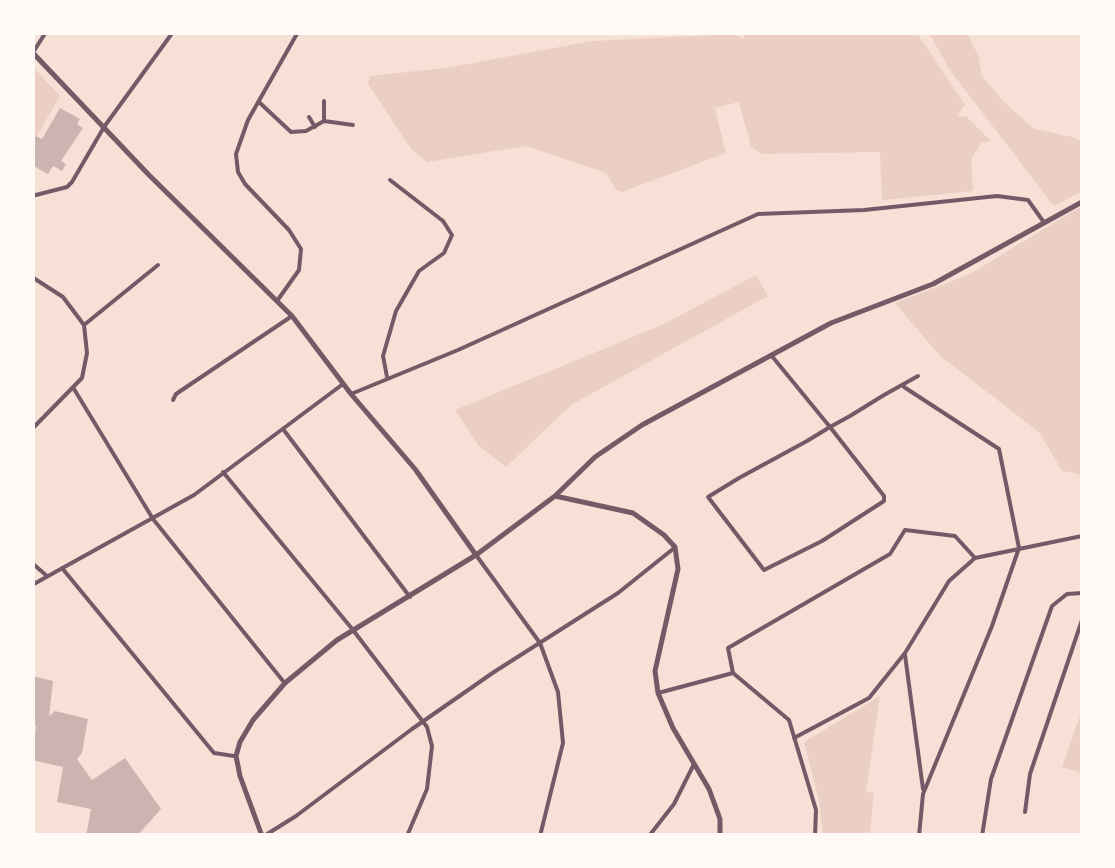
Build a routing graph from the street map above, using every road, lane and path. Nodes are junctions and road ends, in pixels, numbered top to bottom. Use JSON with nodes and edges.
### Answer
{"nodes":[{"id":1,"x":46,"y":32,"type":"edge"},
{"id":2,"x":173,"y":32,"type":"edge"},
{"id":3,"x":298,"y":32,"type":"edge"},
{"id":4,"x":33,"y":53,"type":"edge"},
{"id":5,"x":324,"y":101,"type":"dead end"},
{"id":6,"x":260,"y":102,"type":"junction"},
{"id":7,"x":309,"y":118,"type":"dead end"},
{"id":8,"x":324,"y":121,"type":"junction"},
{"id":9,"x":353,"y":125,"type":"dead end"},
{"id":10,"x":104,"y":127,"type":"junction"},
{"id":11,"x":315,"y":127,"type":"junction"},
{"id":12,"x":390,"y":180,"type":"dead end"},
{"id":13,"x":32,"y":196,"type":"edge"},
{"id":14,"x":1082,"y":202,"type":"edge"},
{"id":15,"x":1043,"y":221,"type":"junction"},
{"id":16,"x":158,"y":265,"type":"dead end"},
{"id":17,"x":32,"y":277,"type":"edge"},
{"id":18,"x":276,"y":301,"type":"junction"},
{"id":19,"x":292,"y":316,"type":"junction"},
{"id":20,"x":84,"y":326,"type":"junction"},
{"id":21,"x":771,"y":355,"type":"junction"},
{"id":22,"x":918,"y":376,"type":"dead end"},
{"id":23,"x":387,"y":379,"type":"junction"},
{"id":24,"x":344,"y":384,"type":"junction"},
{"id":25,"x":903,"y":386,"type":"junction"},
{"id":26,"x":74,"y":390,"type":"junction"},
{"id":27,"x":352,"y":394,"type":"junction"},
{"id":28,"x":173,"y":400,"type":"dead end"},
{"id":29,"x":830,"y":427,"type":"junction"},
{"id":30,"x":282,"y":428,"type":"junction"},
{"id":31,"x":32,"y":429,"type":"edge"},
{"id":32,"x":223,"y":472,"type":"junction"},
{"id":33,"x":556,"y":496,"type":"junction"},
{"id":34,"x":152,"y":519,"type":"junction"},
{"id":35,"x":1082,"y":536,"type":"edge"},
{"id":36,"x":675,"y":547,"type":"junction"},
{"id":37,"x":1020,"y":548,"type":"junction"},
{"id":38,"x":476,"y":554,"type":"junction"},
{"id":39,"x":975,"y":558,"type":"junction"},
{"id":40,"x":32,"y":563,"type":"edge"},
{"id":41,"x":62,"y":568,"type":"junction"},
{"id":42,"x":47,"y":576,"type":"junction"},
{"id":43,"x":32,"y":585,"type":"edge"},
{"id":44,"x":1082,"y":593,"type":"edge"},
{"id":45,"x":410,"y":597,"type":"junction"},
{"id":46,"x":1082,"y":620,"type":"edge"},
{"id":47,"x":353,"y":630,"type":"junction"},
{"id":48,"x":540,"y":644,"type":"junction"},
{"id":49,"x":905,"y":653,"type":"junction"},
{"id":50,"x":733,"y":674,"type":"junction"},
{"id":51,"x":285,"y":683,"type":"junction"},
{"id":52,"x":658,"y":693,"type":"junction"},
{"id":53,"x":422,"y":721,"type":"junction"},
{"id":54,"x":794,"y":738,"type":"junction"},
{"id":55,"x":236,"y":756,"type":"junction"},
{"id":56,"x":695,"y":763,"type":"junction"},
{"id":57,"x":923,"y":794,"type":"junction"},
{"id":58,"x":1025,"y":812,"type":"dead end"},
{"id":59,"x":263,"y":836,"type":"edge"},
{"id":60,"x":407,"y":836,"type":"edge"},
{"id":61,"x":540,"y":836,"type":"edge"},
{"id":62,"x":649,"y":836,"type":"edge"},
{"id":63,"x":720,"y":836,"type":"edge"},
{"id":64,"x":815,"y":836,"type":"edge"},
{"id":65,"x":919,"y":836,"type":"edge"},
{"id":66,"x":982,"y":836,"type":"edge"}],
"edges":[{"from":1,"to":4,"type":"street"},
{"from":2,"to":10,"type":"street"},
{"from":3,"to":6,"type":"street"},
{"from":4,"to":10,"type":"street"},
{"from":5,"to":8,"type":"street"},
{"from":6,"to":11,"type":"street"},
{"from":6,"to":18,"type":"street"},
{"from":7,"to":11,"type":"street"},
{"from":8,"to":9,"type":"street"},
{"from":8,"to":11,"type":"street"},
{"from":10,"to":13,"type":"street"},
{"from":10,"to":18,"type":"street"},
{"from":12,"to":23,"type":"street"},
{"from":14,"to":15,"type":"street"},
{"from":15,"to":21,"type":"street"},
{"from":15,"to":23,"type":"street"},
{"from":16,"to":20,"type":"street"},
{"from":17,"to":20,"type":"street"},
{"from":18,"to":19,"type":"street"},
{"from":19,"to":24,"type":"street"},
{"from":19,"to":28,"type":"street"},
{"from":20,"to":26,"type":"street"},
{"from":21,"to":29,"type":"street"},
{"from":21,"to":33,"type":"street"},
{"from":22,"to":25,"type":"street"},
{"from":23,"to":27,"type":"street"},
{"from":24,"to":27,"type":"street"},
{"from":24,"to":30,"type":"street"},
{"from":25,"to":29,"type":"street"},
{"from":25,"to":37,"type":"street"},
{"from":26,"to":31,"type":"street"},
{"from":26,"to":34,"type":"street"},
{"from":27,"to":38,"type":"street"},
{"from":29,"to":29,"type":"street"},
{"from":30,"to":32,"type":"street"},
{"from":30,"to":45,"type":"street"},
{"from":32,"to":34,"type":"street"},
{"from":32,"to":47,"type":"street"},
{"from":33,"to":36,"type":"street"},
{"from":33,"to":38,"type":"street"},
{"from":34,"to":41,"type":"street"},
{"from":34,"to":51,"type":"street"},
{"from":35,"to":37,"type":"street"},
{"from":36,"to":48,"type":"street"},
{"from":36,"to":52,"type":"street"},
{"from":37,"to":39,"type":"street"},
{"from":37,"to":57,"type":"street"},
{"from":38,"to":45,"type":"street"},
{"from":38,"to":48,"type":"street"},
{"from":39,"to":49,"type":"street"},
{"from":39,"to":50,"type":"street"},
{"from":40,"to":42,"type":"street"},
{"from":41,"to":42,"type":"street"},
{"from":41,"to":55,"type":"street"},
{"from":42,"to":43,"type":"street"},
{"from":44,"to":66,"type":"street"},
{"from":45,"to":47,"type":"street"},
{"from":46,"to":58,"type":"street"},
{"from":47,"to":51,"type":"street"},
{"from":47,"to":53,"type":"street"},
{"from":48,"to":53,"type":"street"},
{"from":48,"to":61,"type":"street"},
{"from":49,"to":54,"type":"street"},
{"from":49,"to":57,"type":"street"},
{"from":50,"to":52,"type":"street"},
{"from":50,"to":54,"type":"street"},
{"from":51,"to":55,"type":"street"},
{"from":52,"to":56,"type":"street"},
{"from":53,"to":59,"type":"street"},
{"from":53,"to":60,"type":"street"},
{"from":54,"to":64,"type":"street"},
{"from":55,"to":59,"type":"street"},
{"from":56,"to":62,"type":"street"},
{"from":56,"to":63,"type":"street"},
{"from":57,"to":65,"type":"street"}]}
